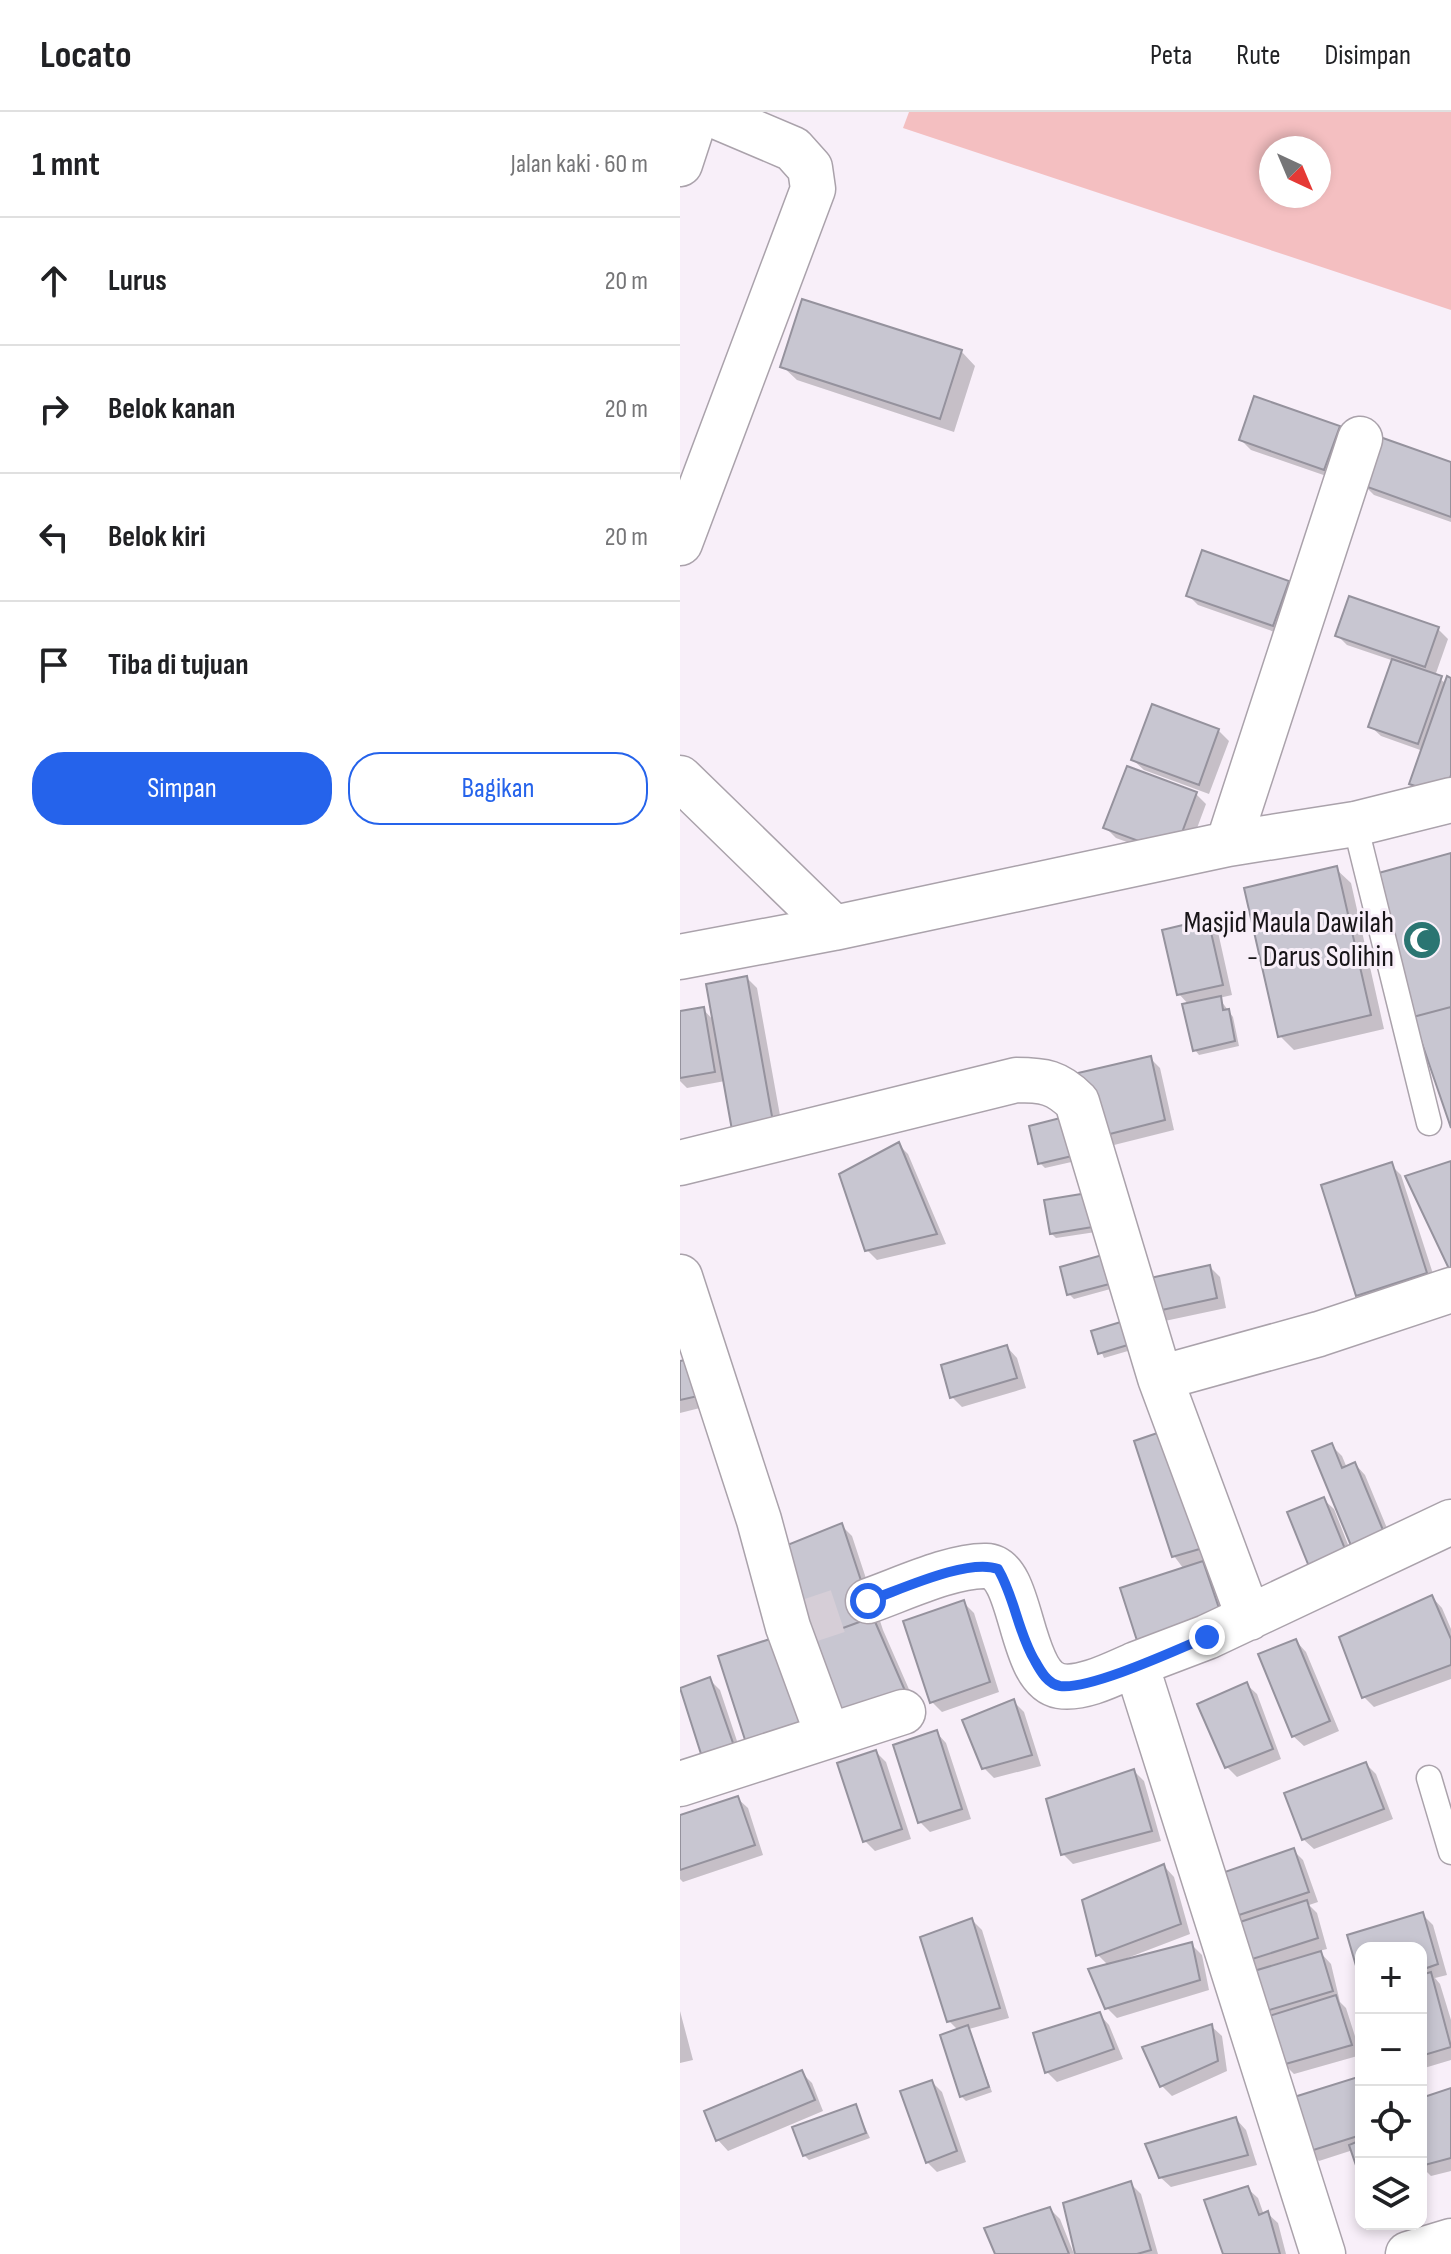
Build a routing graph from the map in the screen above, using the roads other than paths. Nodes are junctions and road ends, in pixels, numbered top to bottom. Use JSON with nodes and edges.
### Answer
{"nodes":[{"id":1,"x":697,"y":112,"type":"edge"},
{"id":2,"x":706,"y":112,"type":"edge"},
{"id":3,"x":680,"y":164,"type":"edge"},
{"id":4,"x":1360,"y":439,"type":"dead end"},
{"id":5,"x":680,"y":543,"type":"edge"},
{"id":6,"x":680,"y":778,"type":"edge"},
{"id":7,"x":1451,"y":800,"type":"edge"},
{"id":8,"x":1355,"y":824,"type":"junction"},
{"id":9,"x":1228,"y":844,"type":"junction"},
{"id":10,"x":834,"y":928,"type":"junction"},
{"id":11,"x":680,"y":957,"type":"edge"},
{"id":12,"x":1429,"y":1123,"type":"dead end"},
{"id":13,"x":680,"y":1163,"type":"edge"},
{"id":14,"x":680,"y":1277,"type":"edge"},
{"id":15,"x":1451,"y":1290,"type":"edge"},
{"id":16,"x":1160,"y":1378,"type":"junction"},
{"id":17,"x":1451,"y":1522,"type":"edge"},
{"id":18,"x":868,"y":1601,"type":"tunnel mouth"},
{"id":19,"x":1249,"y":1618,"type":"junction"},
{"id":20,"x":1136,"y":1664,"type":"junction"},
{"id":21,"x":903,"y":1712,"type":"dead end"},
{"id":22,"x":828,"y":1736,"type":"junction"},
{"id":23,"x":1429,"y":1778,"type":"dead end"},
{"id":24,"x":680,"y":1784,"type":"edge"},
{"id":25,"x":1451,"y":1852,"type":"edge"},
{"id":26,"x":1451,"y":2241,"type":"edge"},
{"id":27,"x":1323,"y":2254,"type":"edge"},
{"id":28,"x":1408,"y":2254,"type":"edge"}],
"edges":[{"from":1,"to":3,"type":"street"},
{"from":2,"to":5,"type":"street"},
{"from":4,"to":9,"type":"street"},
{"from":6,"to":10,"type":"street"},
{"from":7,"to":8,"type":"street"},
{"from":8,"to":9,"type":"street"},
{"from":8,"to":12,"type":"lane"},
{"from":9,"to":10,"type":"street"},
{"from":10,"to":11,"type":"street"},
{"from":13,"to":16,"type":"street"},
{"from":14,"to":22,"type":"street"},
{"from":15,"to":16,"type":"street"},
{"from":16,"to":19,"type":"street"},
{"from":17,"to":19,"type":"street"},
{"from":18,"to":20,"type":"street"},
{"from":19,"to":20,"type":"street"},
{"from":20,"to":27,"type":"street"},
{"from":21,"to":22,"type":"street"},
{"from":22,"to":24,"type":"street"},
{"from":23,"to":25,"type":"lane"},
{"from":26,"to":28,"type":"street"}]}
